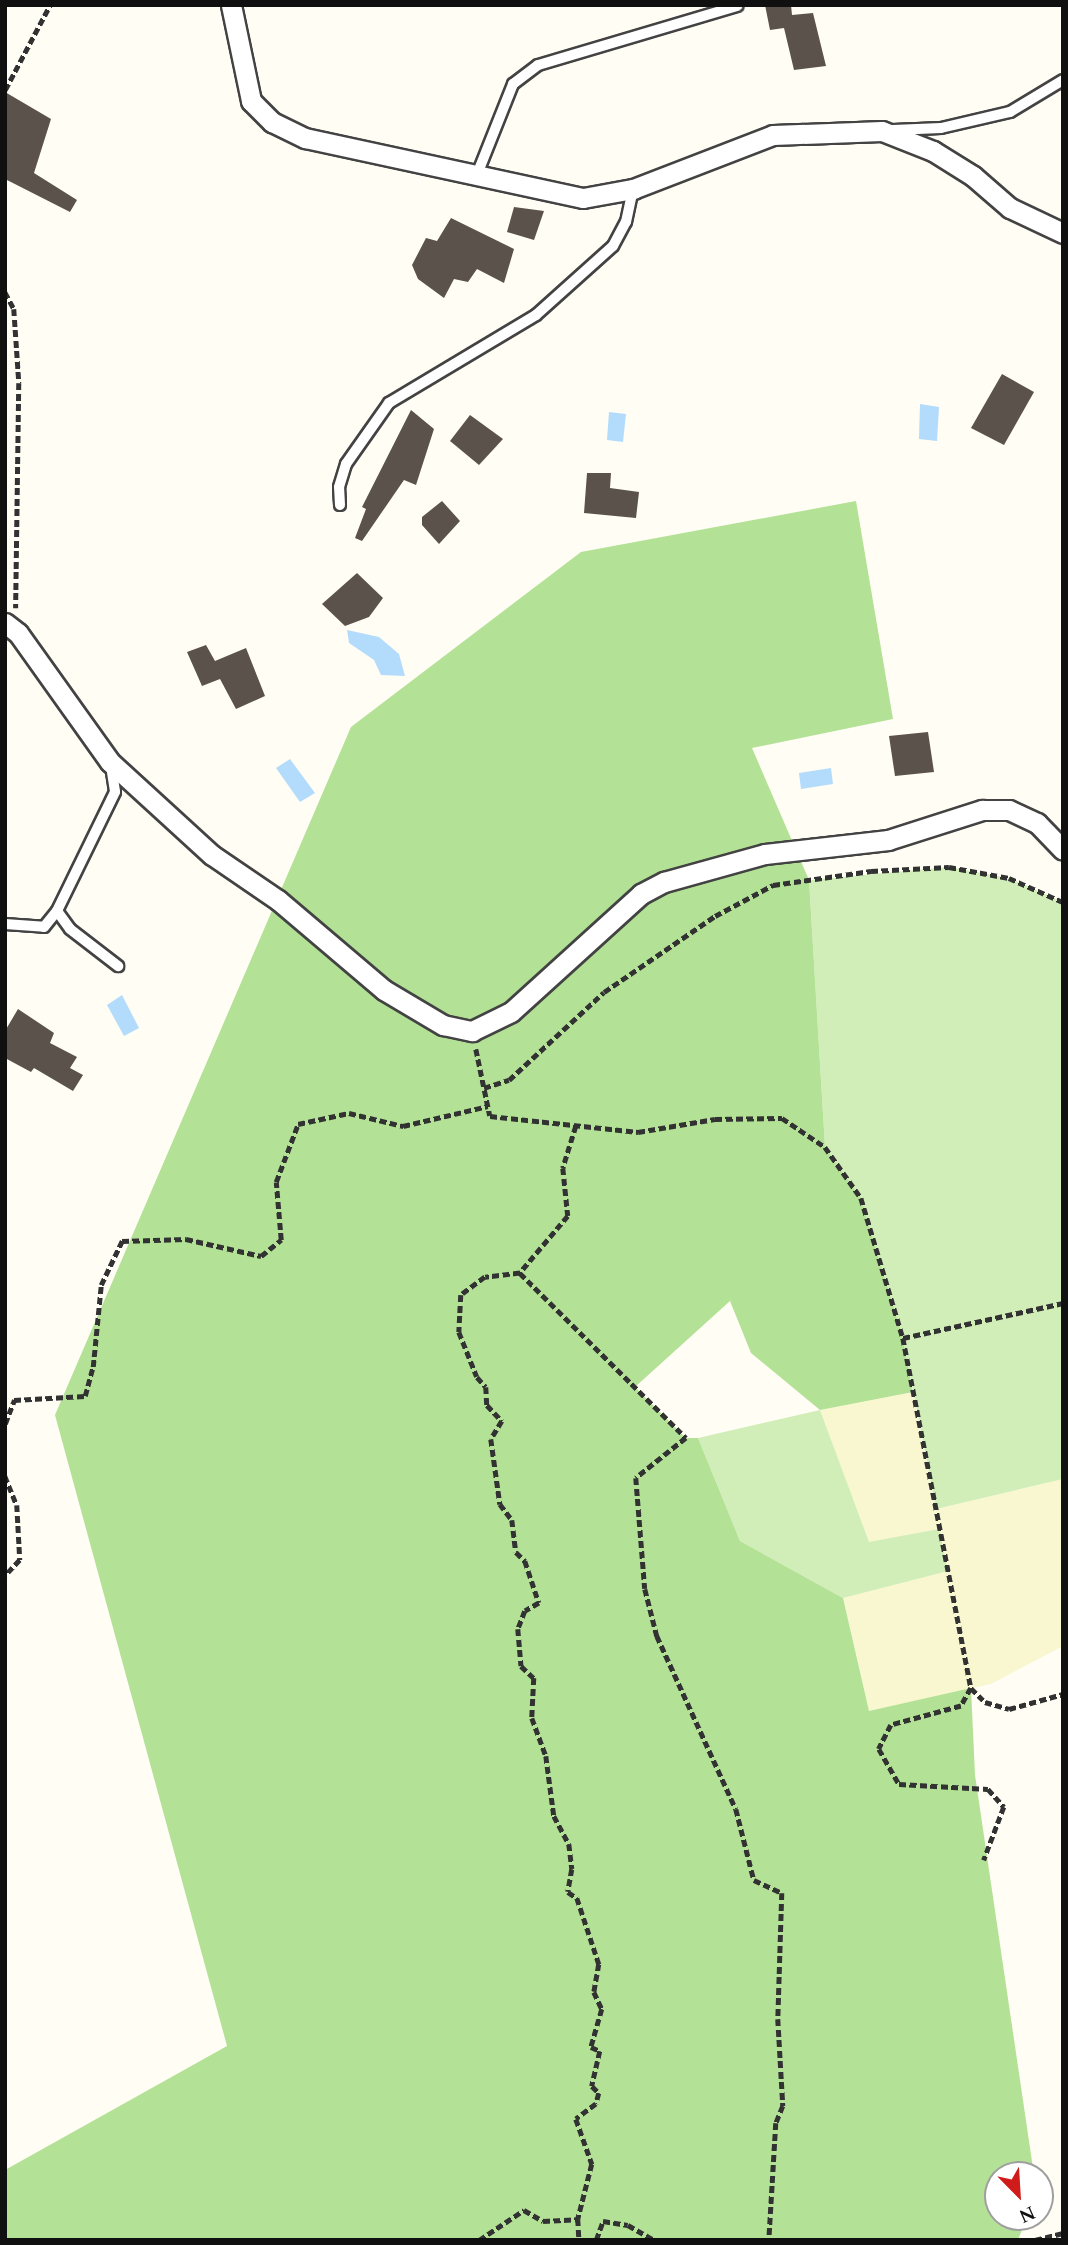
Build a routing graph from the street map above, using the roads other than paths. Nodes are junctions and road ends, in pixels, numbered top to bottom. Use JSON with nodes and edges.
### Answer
{"nodes":[{"id":1,"x":231,"y":5,"type":"edge"},
{"id":2,"x":737,"y":6,"type":"edge"},
{"id":3,"x":1063,"y":80,"type":"edge"},
{"id":4,"x":882,"y":131,"type":"junction"},
{"id":5,"x":478,"y":172,"type":"junction"},
{"id":6,"x":634,"y":189,"type":"junction"},
{"id":7,"x":1063,"y":233,"type":"edge"},
{"id":8,"x":340,"y":505,"type":"dead end"},
{"id":9,"x":12,"y":628,"type":"edge"},
{"id":10,"x":110,"y":762,"type":"junction"},
{"id":11,"x":1063,"y":850,"type":"edge"},
{"id":12,"x":57,"y":911,"type":"junction"},
{"id":13,"x":5,"y":924,"type":"edge"},
{"id":14,"x":118,"y":966,"type":"dead end"}],
"edges":[{"from":1,"to":5,"type":"street"},
{"from":2,"to":5,"type":"lane"},
{"from":3,"to":4,"type":"lane"},
{"from":4,"to":6,"type":"street"},
{"from":4,"to":7,"type":"street"},
{"from":5,"to":6,"type":"street"},
{"from":6,"to":8,"type":"lane"},
{"from":9,"to":10,"type":"street"},
{"from":10,"to":11,"type":"street"},
{"from":10,"to":12,"type":"lane"},
{"from":12,"to":13,"type":"lane"},
{"from":12,"to":14,"type":"lane"}]}
